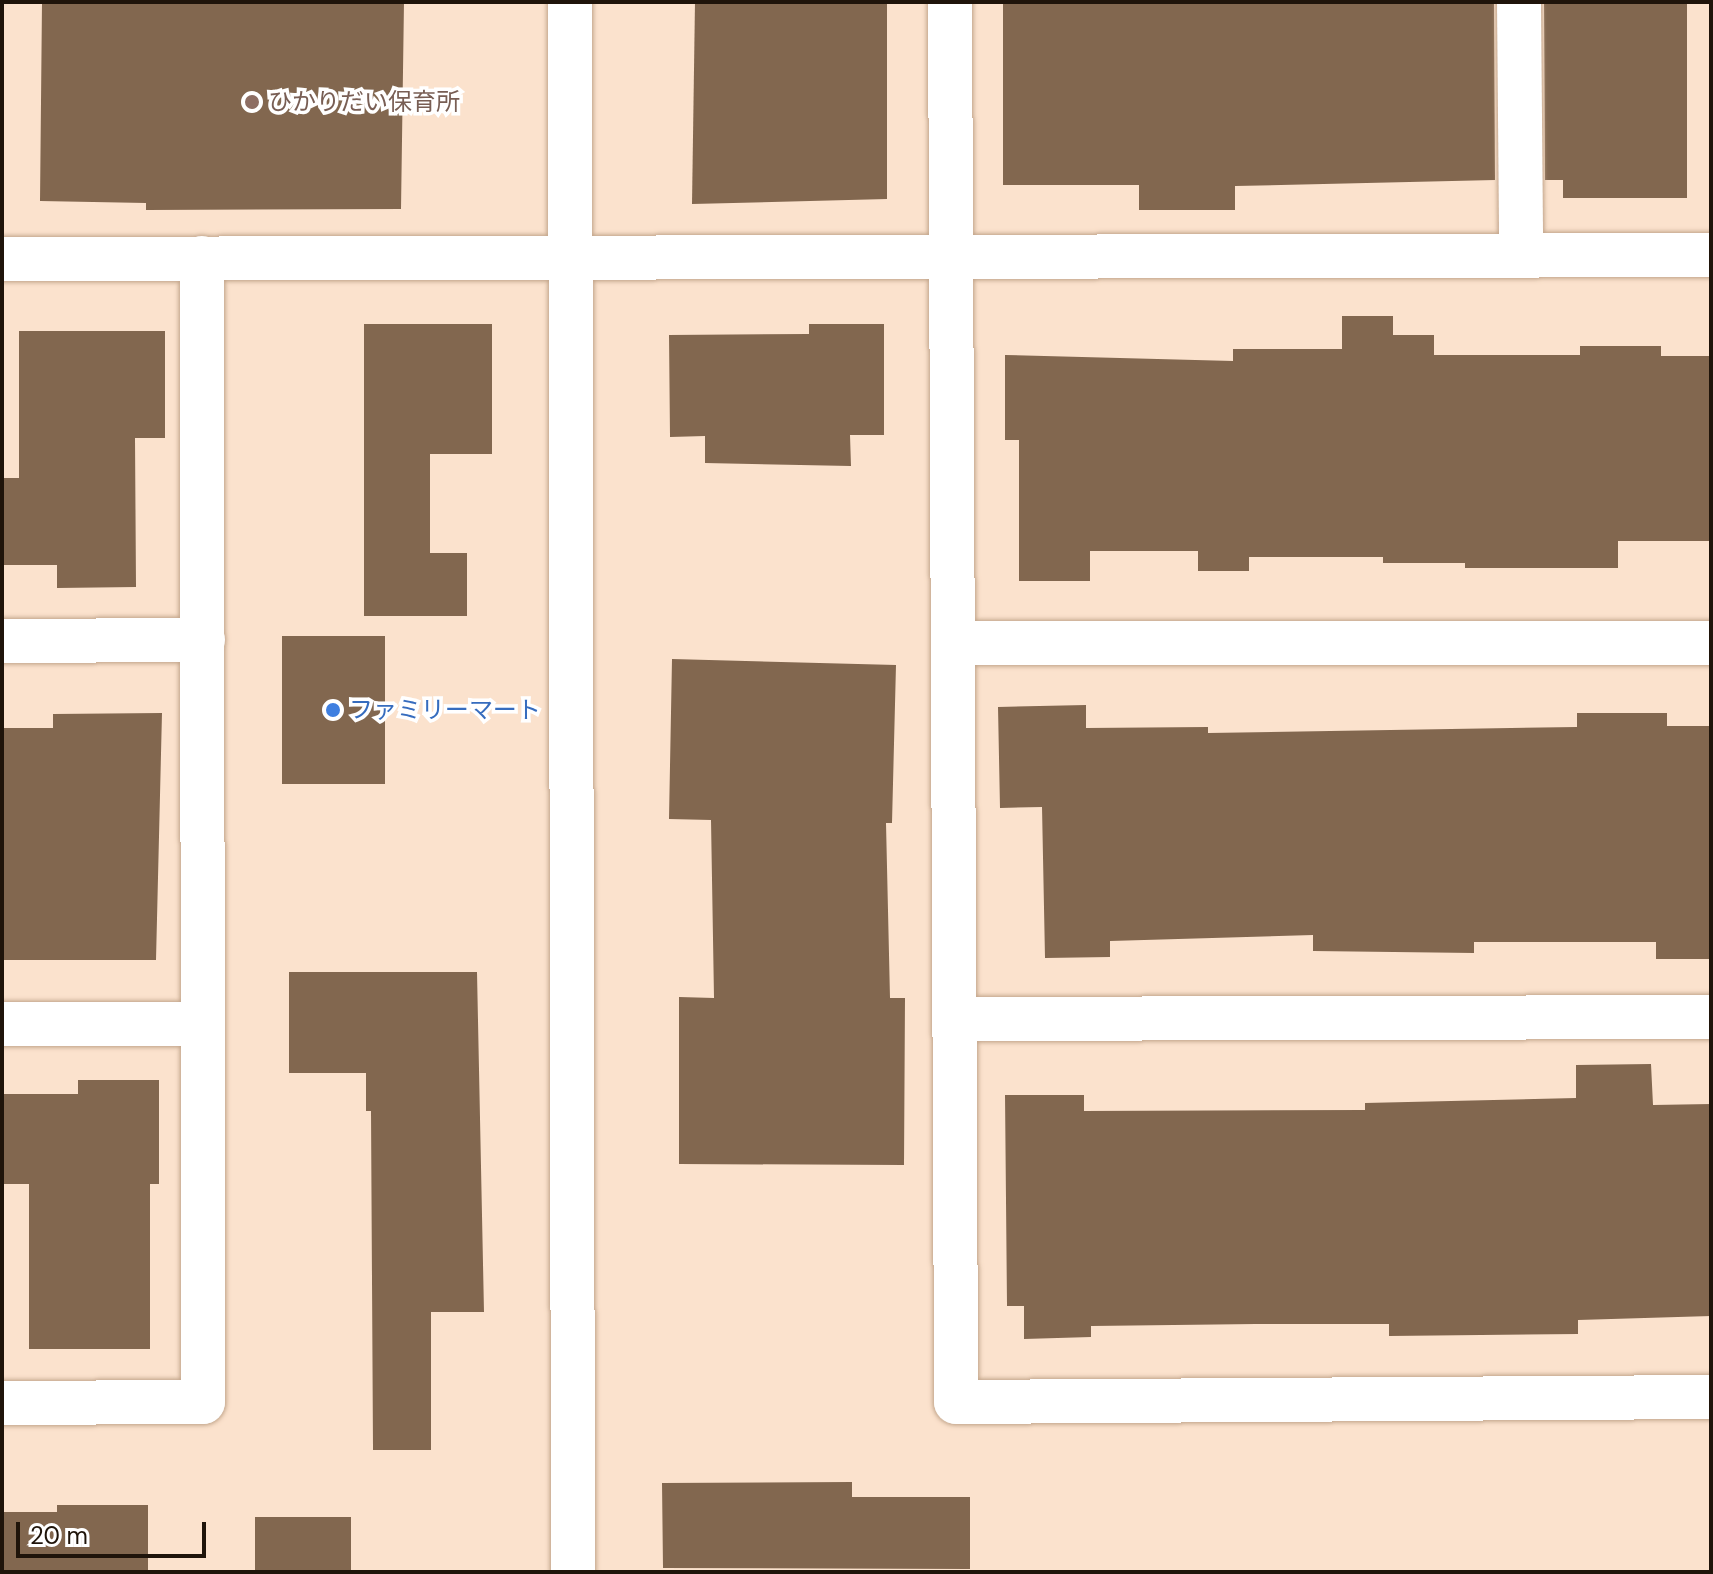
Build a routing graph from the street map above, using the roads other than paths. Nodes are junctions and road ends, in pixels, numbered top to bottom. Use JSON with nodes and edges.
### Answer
{"nodes":[{"id":1,"x":570,"y":2,"type":"edge"},
{"id":2,"x":950,"y":2,"type":"edge"},
{"id":3,"x":1519,"y":2,"type":"edge"},
{"id":4,"x":1521,"y":255,"type":"junction"},
{"id":5,"x":1711,"y":255,"type":"edge"},
{"id":6,"x":951,"y":256,"type":"junction"},
{"id":7,"x":570,"y":257,"type":"junction"},
{"id":8,"x":202,"y":258,"type":"junction"},
{"id":9,"x":2,"y":259,"type":"edge"},
{"id":10,"x":203,"y":640,"type":"junction"},
{"id":11,"x":2,"y":641,"type":"edge"},
{"id":12,"x":953,"y":643,"type":"junction"},
{"id":13,"x":1711,"y":643,"type":"edge"},
{"id":14,"x":1711,"y":1017,"type":"edge"},
{"id":15,"x":954,"y":1019,"type":"junction"},
{"id":16,"x":2,"y":1024,"type":"edge"},
{"id":17,"x":203,"y":1024,"type":"junction"},
{"id":18,"x":1711,"y":1397,"type":"edge"},
{"id":19,"x":2,"y":1403,"type":"edge"},
{"id":20,"x":573,"y":1572,"type":"edge"}],
"edges":[{"from":1,"to":7,"type":"street"},
{"from":2,"to":6,"type":"street"},
{"from":3,"to":4,"type":"street"},
{"from":4,"to":5,"type":"street"},
{"from":4,"to":6,"type":"street"},
{"from":6,"to":7,"type":"street"},
{"from":6,"to":12,"type":"street"},
{"from":7,"to":8,"type":"street"},
{"from":7,"to":20,"type":"street"},
{"from":8,"to":9,"type":"street"},
{"from":8,"to":10,"type":"street"},
{"from":10,"to":11,"type":"street"},
{"from":10,"to":17,"type":"street"},
{"from":12,"to":13,"type":"street"},
{"from":12,"to":15,"type":"street"},
{"from":14,"to":15,"type":"street"},
{"from":15,"to":18,"type":"street"},
{"from":16,"to":17,"type":"street"},
{"from":17,"to":19,"type":"street"}]}
